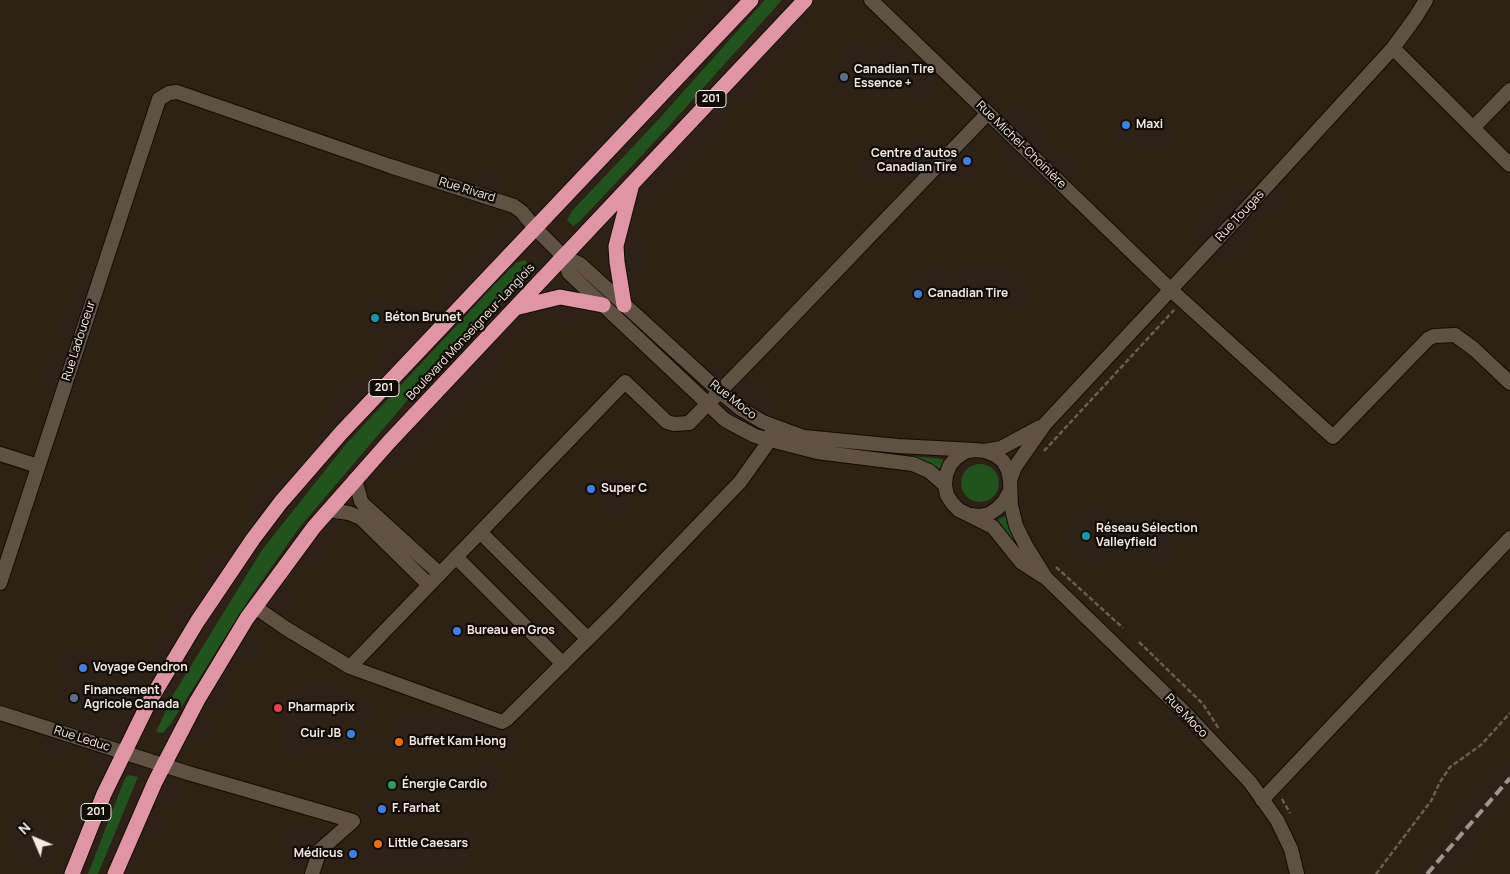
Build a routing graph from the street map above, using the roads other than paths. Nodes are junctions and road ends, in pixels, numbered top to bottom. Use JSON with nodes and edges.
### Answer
{"nodes":[{"id":1,"x":751,"y":0,"type":"edge"},
{"id":2,"x":806,"y":0,"type":"edge"},
{"id":3,"x":871,"y":0,"type":"edge"},
{"id":4,"x":1426,"y":0,"type":"edge"},
{"id":5,"x":1393,"y":48,"type":"junction"},
{"id":6,"x":1510,"y":90,"type":"edge"},
{"id":7,"x":159,"y":99,"type":"joint"},
{"id":8,"x":988,"y":113,"type":"junction"},
{"id":9,"x":1473,"y":128,"type":"junction"},
{"id":10,"x":1510,"y":165,"type":"edge"},
{"id":11,"x":632,"y":184,"type":"junction"},
{"id":12,"x":535,"y":228,"type":"junction"},
{"id":13,"x":563,"y":256,"type":"junction"},
{"id":14,"x":1171,"y":290,"type":"junction"},
{"id":15,"x":603,"y":305,"type":"junction"},
{"id":16,"x":624,"y":305,"type":"junction"},
{"id":17,"x":514,"y":308,"type":"junction"},
{"id":18,"x":1510,"y":383,"type":"edge"},
{"id":19,"x":719,"y":391,"type":"junction"},
{"id":20,"x":706,"y":404,"type":"junction"},
{"id":21,"x":1045,"y":424,"type":"junction"},
{"id":22,"x":773,"y":426,"type":"junction"},
{"id":23,"x":770,"y":440,"type":"junction"},
{"id":24,"x":980,"y":450,"type":"junction"},
{"id":25,"x":0,"y":454,"type":"edge"},
{"id":26,"x":38,"y":466,"type":"junction"},
{"id":27,"x":355,"y":479,"type":"junction"},
{"id":28,"x":945,"y":485,"type":"junction"},
{"id":29,"x":1010,"y":486,"type":"junction"},
{"id":30,"x":328,"y":510,"type":"junction"},
{"id":31,"x":968,"y":514,"type":"junction"},
{"id":32,"x":480,"y":532,"type":"junction"},
{"id":33,"x":1510,"y":538,"type":"edge"},
{"id":34,"x":456,"y":557,"type":"junction"},
{"id":35,"x":440,"y":574,"type":"junction"},
{"id":36,"x":1046,"y":578,"type":"junction"},
{"id":37,"x":0,"y":584,"type":"edge"},
{"id":38,"x":429,"y":585,"type":"junction"},
{"id":39,"x":255,"y":607,"type":"junction"},
{"id":40,"x":588,"y":639,"type":"junction"},
{"id":41,"x":563,"y":664,"type":"junction"},
{"id":42,"x":350,"y":667,"type":"junction"},
{"id":43,"x":0,"y":713,"type":"edge"},
{"id":44,"x":123,"y":752,"type":"junction"},
{"id":45,"x":163,"y":764,"type":"junction"},
{"id":46,"x":1262,"y":800,"type":"junction"},
{"id":47,"x":72,"y":874,"type":"edge"},
{"id":48,"x":115,"y":874,"type":"edge"},
{"id":49,"x":312,"y":874,"type":"edge"},
{"id":50,"x":1298,"y":874,"type":"edge"}],
"edges":[{"from":1,"to":12,"type":"highway","name":"Boulevard Monseigneur-Langlois","number":"201"},
{"from":2,"to":11,"type":"highway","name":"Boulevard Monseigneur-Langlois","number":"201"},
{"from":3,"to":8,"type":"street","name":"Rue Michel-Choinière"},
{"from":4,"to":5,"type":"street","name":"Rue Tougas"},
{"from":5,"to":9,"type":"street"},
{"from":5,"to":14,"type":"street","name":"Rue Tougas"},
{"from":6,"to":9,"type":"street"},
{"from":7,"to":12,"type":"street","name":"Rue Rivard"},
{"from":7,"to":26,"type":"street","name":"Rue Ladouceur"},
{"from":8,"to":14,"type":"street","name":"Rue Michel-Choinière"},
{"from":8,"to":19,"type":"street"},
{"from":9,"to":10,"type":"street"},
{"from":11,"to":13,"type":"highway","name":"Boulevard Monseigneur-Langlois","number":"201"},
{"from":11,"to":16,"type":"highway"},
{"from":12,"to":13,"type":"street","name":"Rue Moco"},
{"from":12,"to":44,"type":"highway","name":"Boulevard Monseigneur-Langlois","number":"201"},
{"from":13,"to":15,"type":"street","name":"Rue Moco"},
{"from":13,"to":16,"type":"street","name":"Rue Moco"},
{"from":13,"to":17,"type":"highway","name":"Boulevard Monseigneur-Langlois","number":"201"},
{"from":14,"to":18,"type":"street","name":"Rue Michel-Choinière"},
{"from":14,"to":21,"type":"street","name":"Rue Tougas"},
{"from":15,"to":17,"type":"highway"},
{"from":15,"to":20,"type":"street","name":"Rue Moco"},
{"from":16,"to":19,"type":"street","name":"Rue Moco"},
{"from":17,"to":27,"type":"highway","name":"Boulevard Monseigneur-Langlois","number":"201"},
{"from":19,"to":20,"type":"street"},
{"from":19,"to":22,"type":"street","name":"Rue Moco"},
{"from":20,"to":23,"type":"street","name":"Rue Moco"},
{"from":20,"to":32,"type":"street"},
{"from":21,"to":24,"type":"street","name":"Rue Tougas"},
{"from":21,"to":29,"type":"street","name":"Rue Tougas"},
{"from":22,"to":23,"type":"street"},
{"from":22,"to":24,"type":"street","name":"Rue Moco"},
{"from":23,"to":28,"type":"street","name":"Rue Moco"},
{"from":23,"to":40,"type":"street"},
{"from":24,"to":28,"type":"street"},
{"from":24,"to":29,"type":"street","name":"Rue Moco"},
{"from":25,"to":26,"type":"street"},
{"from":26,"to":37,"type":"street","name":"Rue Ladouceur"},
{"from":27,"to":30,"type":"highway","name":"Boulevard Monseigneur-Langlois","number":"201"},
{"from":27,"to":35,"type":"street"},
{"from":28,"to":31,"type":"street","name":"Rue Moco"},
{"from":29,"to":31,"type":"street"},
{"from":29,"to":36,"type":"street","name":"Rue Moco"},
{"from":30,"to":38,"type":"street"},
{"from":30,"to":39,"type":"highway","name":"Boulevard Monseigneur-Langlois","number":"201"},
{"from":31,"to":36,"type":"street","name":"Rue Moco"},
{"from":32,"to":34,"type":"street"},
{"from":32,"to":40,"type":"street"},
{"from":33,"to":46,"type":"street"},
{"from":34,"to":35,"type":"street"},
{"from":34,"to":41,"type":"street"},
{"from":35,"to":38,"type":"street"},
{"from":36,"to":46,"type":"street","name":"Rue Moco"},
{"from":38,"to":42,"type":"street"},
{"from":39,"to":42,"type":"street"},
{"from":39,"to":45,"type":"highway","name":"Boulevard Monseigneur-Langlois","number":"201"},
{"from":40,"to":41,"type":"street"},
{"from":41,"to":42,"type":"street"},
{"from":43,"to":44,"type":"street","name":"Rue Leduc"},
{"from":44,"to":45,"type":"street","name":"Rue Leduc"},
{"from":44,"to":47,"type":"highway","name":"Boulevard Monseigneur-Langlois","number":"201"},
{"from":45,"to":48,"type":"highway","name":"Boulevard Monseigneur-Langlois","number":"201"},
{"from":45,"to":49,"type":"street","name":"Rue Leduc"},
{"from":46,"to":50,"type":"street","name":"Rue Moco"}]}
